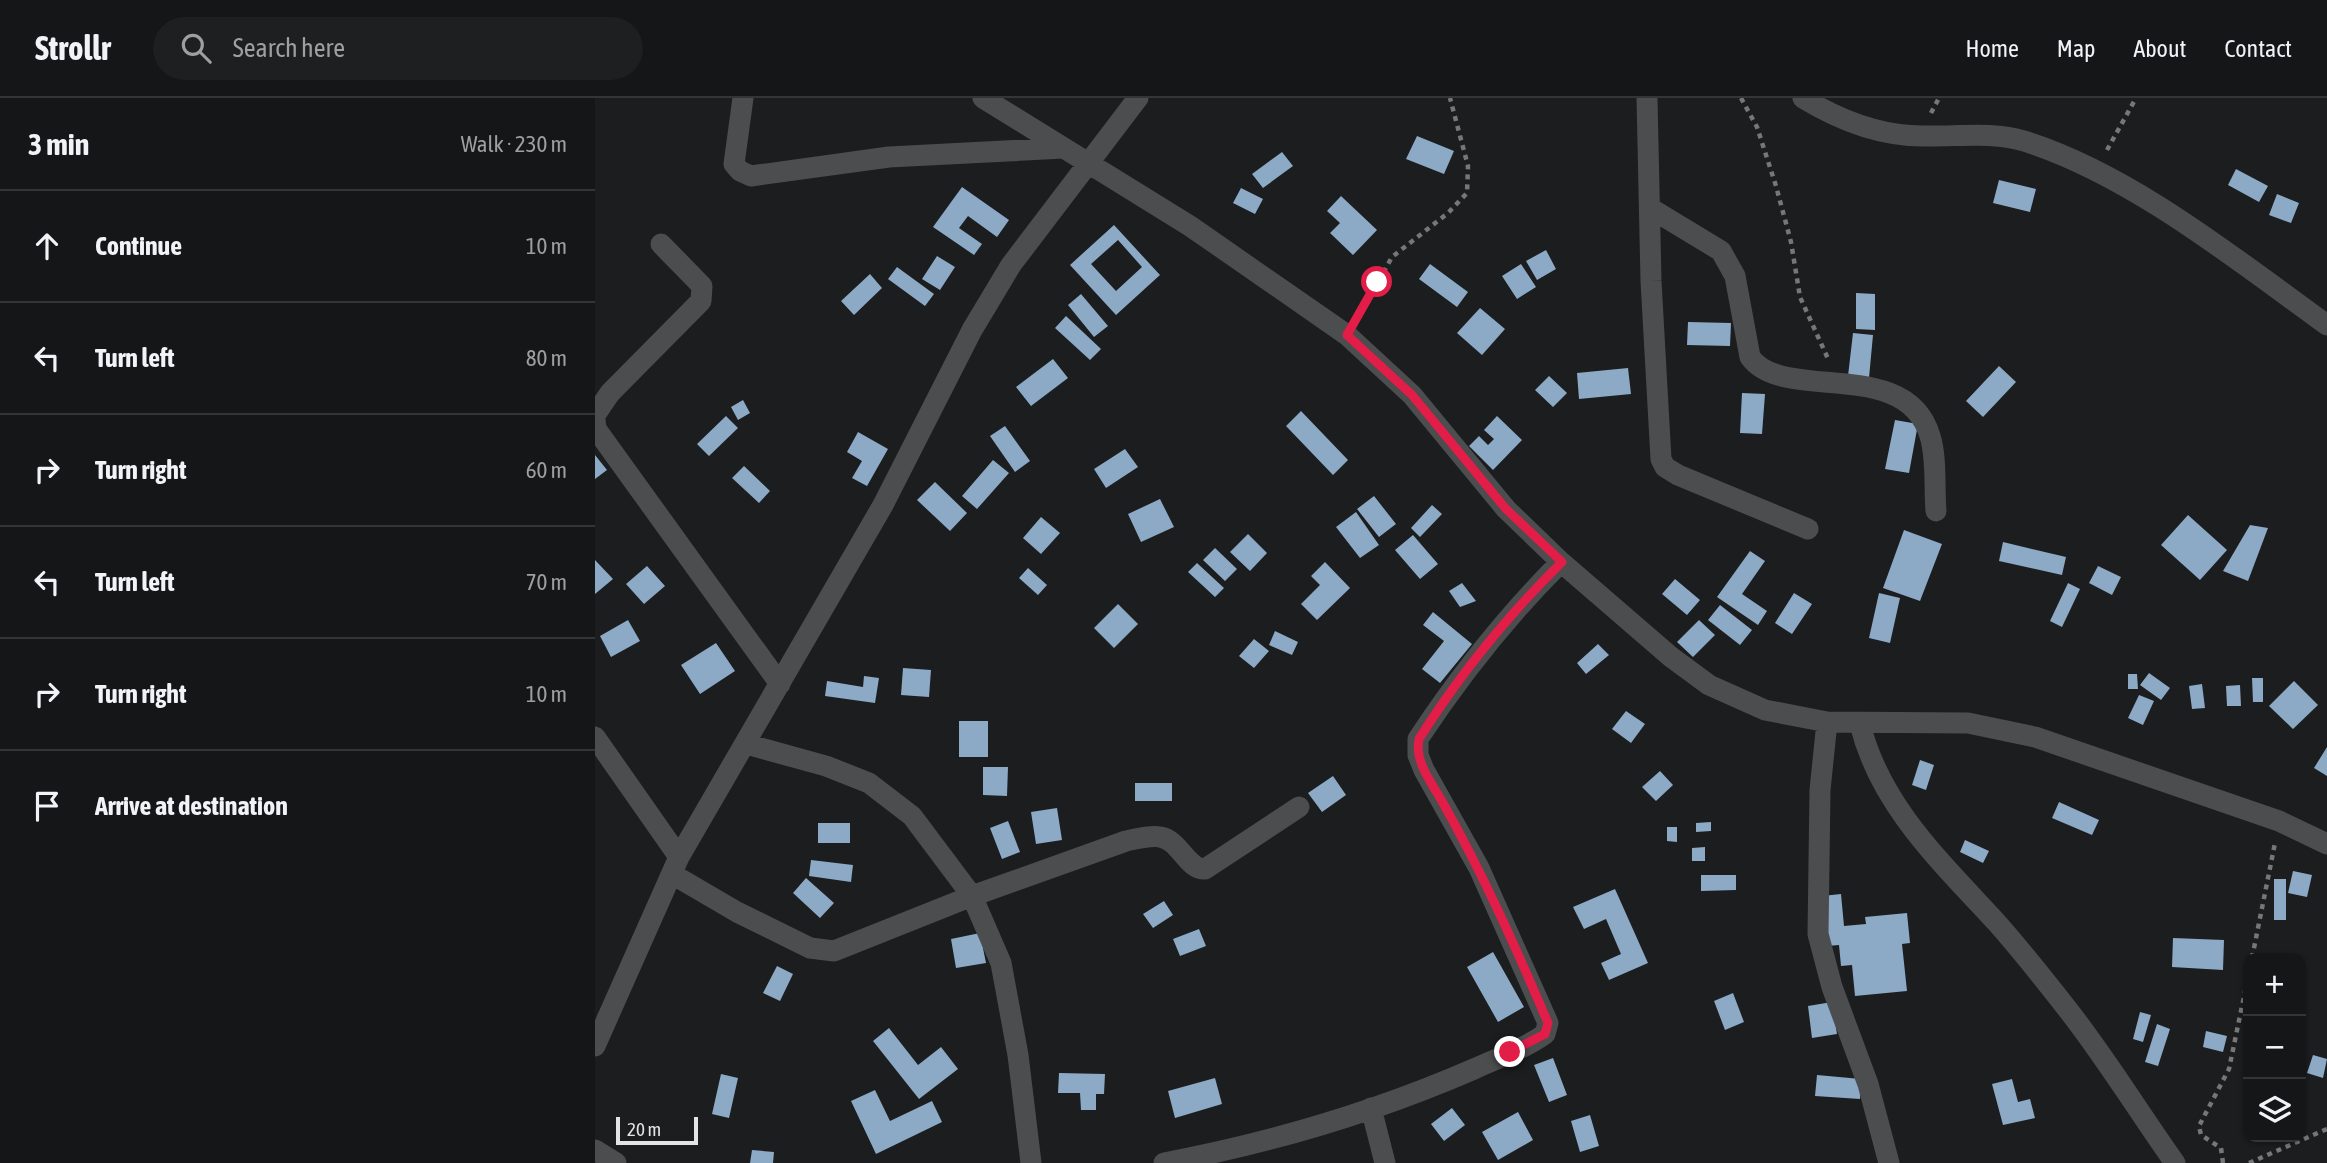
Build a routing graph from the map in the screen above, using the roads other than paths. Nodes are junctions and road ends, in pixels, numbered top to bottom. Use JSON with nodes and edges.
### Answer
{"nodes":[{"id":1,"x":743,"y":98,"type":"edge"},
{"id":2,"x":983,"y":98,"type":"edge"},
{"id":3,"x":1138,"y":98,"type":"edge"},
{"id":4,"x":1647,"y":98,"type":"edge"},
{"id":5,"x":1803,"y":98,"type":"edge"},
{"id":6,"x":1064,"y":148,"type":"junction"},
{"id":7,"x":1087,"y":161,"type":"junction"},
{"id":8,"x":1650,"y":208,"type":"junction"},
{"id":9,"x":660,"y":244,"type":"dead end"},
{"id":10,"x":2327,"y":325,"type":"edge"},
{"id":11,"x":595,"y":417,"type":"edge"},
{"id":12,"x":1936,"y":511,"type":"dead end"},
{"id":13,"x":1808,"y":529,"type":"dead end"},
{"id":14,"x":1562,"y":562,"type":"junction"},
{"id":15,"x":780,"y":684,"type":"junction"},
{"id":16,"x":1827,"y":722,"type":"junction"},
{"id":17,"x":1860,"y":724,"type":"junction"},
{"id":18,"x":595,"y":737,"type":"edge"},
{"id":19,"x":746,"y":744,"type":"junction"},
{"id":20,"x":1300,"y":807,"type":"dead end"},
{"id":21,"x":2327,"y":844,"type":"edge"},
{"id":22,"x":676,"y":866,"type":"junction"},
{"id":23,"x":972,"y":896,"type":"junction"},
{"id":24,"x":595,"y":1046,"type":"edge"},
{"id":25,"x":1370,"y":1108,"type":"junction"},
{"id":26,"x":595,"y":1150,"type":"edge"},
{"id":27,"x":616,"y":1163,"type":"edge"},
{"id":28,"x":1031,"y":1163,"type":"edge"},
{"id":29,"x":1164,"y":1163,"type":"edge"},
{"id":30,"x":1385,"y":1163,"type":"edge"},
{"id":31,"x":1889,"y":1163,"type":"edge"},
{"id":32,"x":2175,"y":1163,"type":"edge"}],
"edges":[{"from":1,"to":6,"type":"street"},
{"from":2,"to":6,"type":"street"},
{"from":3,"to":7,"type":"street"},
{"from":4,"to":8,"type":"street"},
{"from":5,"to":10,"type":"street"},
{"from":6,"to":7,"type":"street"},
{"from":7,"to":14,"type":"street"},
{"from":7,"to":15,"type":"street"},
{"from":8,"to":12,"type":"street"},
{"from":8,"to":13,"type":"street"},
{"from":9,"to":11,"type":"street"},
{"from":11,"to":15,"type":"street"},
{"from":14,"to":16,"type":"street"},
{"from":14,"to":25,"type":"street"},
{"from":15,"to":19,"type":"street"},
{"from":16,"to":17,"type":"street"},
{"from":16,"to":31,"type":"street"},
{"from":17,"to":21,"type":"street"},
{"from":17,"to":32,"type":"street"},
{"from":18,"to":22,"type":"street"},
{"from":19,"to":22,"type":"street"},
{"from":19,"to":23,"type":"street"},
{"from":20,"to":23,"type":"street"},
{"from":22,"to":23,"type":"street"},
{"from":22,"to":24,"type":"street"},
{"from":23,"to":28,"type":"street"},
{"from":25,"to":29,"type":"street"},
{"from":25,"to":30,"type":"street"},
{"from":26,"to":27,"type":"street"}]}
